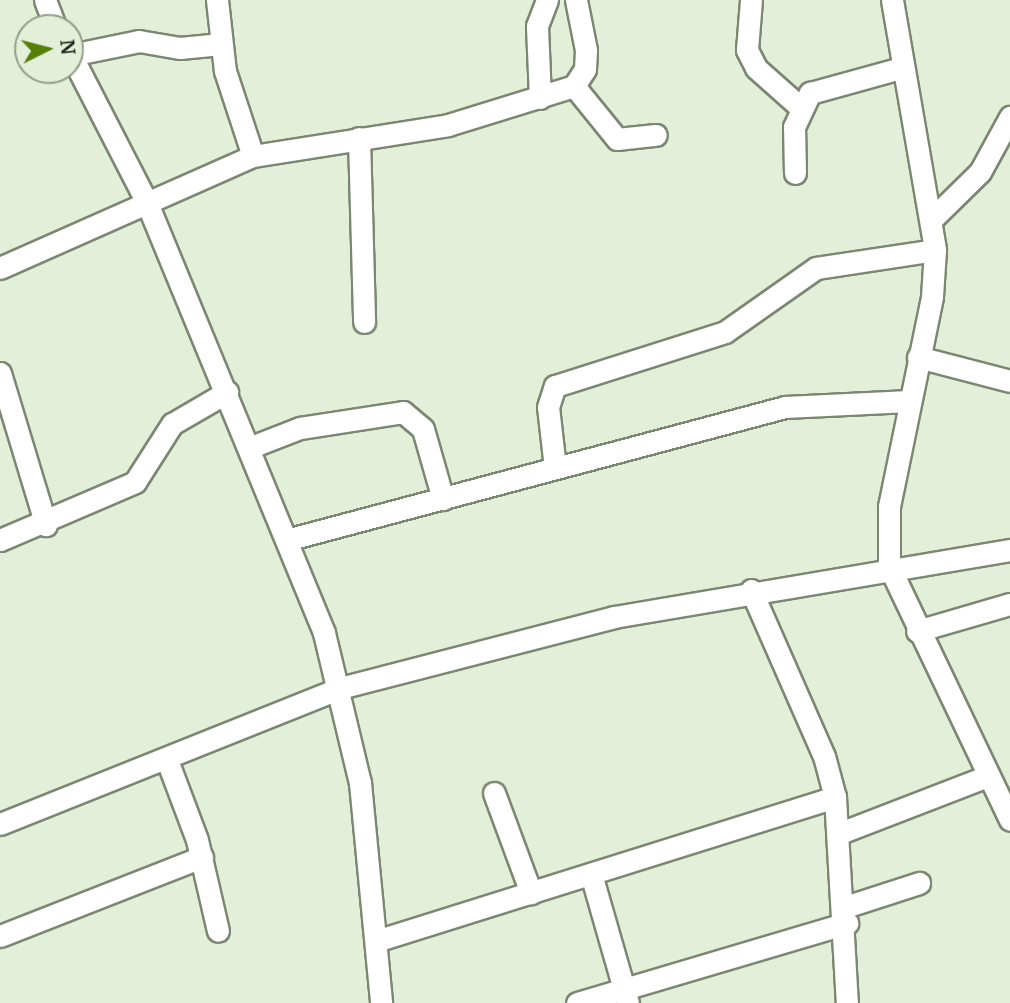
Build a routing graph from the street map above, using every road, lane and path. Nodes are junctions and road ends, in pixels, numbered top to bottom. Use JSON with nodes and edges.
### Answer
{"nodes":[{"id":1,"x":217,"y":0,"type":"edge"},
{"id":2,"x":547,"y":0,"type":"edge"},
{"id":3,"x":576,"y":0,"type":"edge"},
{"id":4,"x":751,"y":0,"type":"edge"},
{"id":5,"x":892,"y":0,"type":"edge"},
{"id":6,"x":221,"y":44,"type":"junction"},
{"id":7,"x":84,"y":51,"type":"edge"},
{"id":8,"x":901,"y":68,"type":"junction"},
{"id":9,"x":84,"y":81,"type":"edge"},
{"id":10,"x":575,"y":86,"type":"junction"},
{"id":11,"x":540,"y":98,"type":"junction"},
{"id":12,"x":799,"y":106,"type":"junction"},
{"id":13,"x":1010,"y":117,"type":"edge"},
{"id":14,"x":656,"y":135,"type":"dead end"},
{"id":15,"x":359,"y":138,"type":"junction"},
{"id":16,"x":253,"y":156,"type":"junction"},
{"id":17,"x":795,"y":173,"type":"dead end"},
{"id":18,"x":147,"y":203,"type":"junction"},
{"id":19,"x":932,"y":219,"type":"junction"},
{"id":20,"x":935,"y":250,"type":"junction"},
{"id":21,"x":0,"y":268,"type":"edge"},
{"id":22,"x":364,"y":322,"type":"dead end"},
{"id":23,"x":918,"y":357,"type":"junction"},
{"id":24,"x":0,"y":373,"type":"edge"},
{"id":25,"x":1010,"y":382,"type":"edge"},
{"id":26,"x":228,"y":392,"type":"junction"},
{"id":27,"x":909,"y":401,"type":"junction"},
{"id":28,"x":251,"y":447,"type":"junction"},
{"id":29,"x":555,"y":468,"type":"junction"},
{"id":30,"x":443,"y":499,"type":"junction"},
{"id":31,"x":46,"y":524,"type":"junction"},
{"id":32,"x":290,"y":539,"type":"junction"},
{"id":33,"x":0,"y":540,"type":"edge"},
{"id":34,"x":1010,"y":550,"type":"edge"},
{"id":35,"x":890,"y":566,"type":"junction"},
{"id":36,"x":751,"y":590,"type":"junction"},
{"id":37,"x":1010,"y":604,"type":"edge"},
{"id":38,"x":917,"y":631,"type":"junction"},
{"id":39,"x":340,"y":688,"type":"junction"},
{"id":40,"x":167,"y":760,"type":"junction"},
{"id":41,"x":988,"y":776,"type":"junction"},
{"id":42,"x":494,"y":793,"type":"dead end"},
{"id":43,"x":835,"y":797,"type":"junction"},
{"id":44,"x":1007,"y":809,"type":"edge"},
{"id":45,"x":0,"y":824,"type":"edge"},
{"id":46,"x":840,"y":833,"type":"junction"},
{"id":47,"x":202,"y":857,"type":"junction"},
{"id":48,"x":591,"y":874,"type":"junction"},
{"id":49,"x":919,"y":883,"type":"dead end"},
{"id":50,"x":531,"y":892,"type":"junction"},
{"id":51,"x":846,"y":915,"type":"junction"},
{"id":52,"x":218,"y":931,"type":"dead end"},
{"id":53,"x":0,"y":936,"type":"edge"},
{"id":54,"x":379,"y":940,"type":"junction"},
{"id":55,"x":626,"y":996,"type":"edge"},
{"id":56,"x":381,"y":1003,"type":"edge"},
{"id":57,"x":577,"y":1003,"type":"edge"},
{"id":58,"x":848,"y":1003,"type":"edge"}],
"edges":[{"from":1,"to":6,"type":"street"},
{"from":2,"to":11,"type":"street"},
{"from":3,"to":10,"type":"street"},
{"from":4,"to":12,"type":"street"},
{"from":5,"to":8,"type":"street"},
{"from":6,"to":7,"type":"street"},
{"from":6,"to":16,"type":"street"},
{"from":8,"to":12,"type":"street"},
{"from":8,"to":19,"type":"street"},
{"from":9,"to":18,"type":"street"},
{"from":10,"to":11,"type":"street"},
{"from":10,"to":14,"type":"street"},
{"from":11,"to":15,"type":"street"},
{"from":12,"to":17,"type":"street"},
{"from":13,"to":19,"type":"street"},
{"from":15,"to":16,"type":"street"},
{"from":15,"to":22,"type":"street"},
{"from":16,"to":18,"type":"street"},
{"from":18,"to":21,"type":"street"},
{"from":18,"to":26,"type":"street"},
{"from":19,"to":20,"type":"street"},
{"from":20,"to":23,"type":"street"},
{"from":20,"to":29,"type":"street"},
{"from":23,"to":25,"type":"street"},
{"from":23,"to":27,"type":"street"},
{"from":24,"to":31,"type":"street"},
{"from":26,"to":28,"type":"street"},
{"from":26,"to":31,"type":"street"},
{"from":27,"to":29,"type":"street"},
{"from":27,"to":35,"type":"street"},
{"from":28,"to":30,"type":"street"},
{"from":28,"to":32,"type":"street"},
{"from":29,"to":30,"type":"street"},
{"from":30,"to":32,"type":"street"},
{"from":31,"to":33,"type":"street"},
{"from":32,"to":39,"type":"street"},
{"from":34,"to":35,"type":"street"},
{"from":35,"to":36,"type":"street"},
{"from":35,"to":38,"type":"street"},
{"from":36,"to":39,"type":"street"},
{"from":36,"to":43,"type":"street"},
{"from":37,"to":38,"type":"street"},
{"from":38,"to":41,"type":"street"},
{"from":39,"to":40,"type":"street"},
{"from":39,"to":54,"type":"street"},
{"from":40,"to":45,"type":"street"},
{"from":40,"to":47,"type":"street"},
{"from":41,"to":44,"type":"street"},
{"from":41,"to":46,"type":"street"},
{"from":42,"to":50,"type":"street"},
{"from":43,"to":46,"type":"street"},
{"from":43,"to":48,"type":"street"},
{"from":46,"to":51,"type":"street"},
{"from":47,"to":52,"type":"street"},
{"from":47,"to":53,"type":"street"},
{"from":48,"to":50,"type":"street"},
{"from":48,"to":55,"type":"street"},
{"from":49,"to":51,"type":"street"},
{"from":50,"to":54,"type":"street"},
{"from":51,"to":55,"type":"street"},
{"from":51,"to":58,"type":"street"},
{"from":54,"to":56,"type":"street"},
{"from":55,"to":57,"type":"street"}]}
